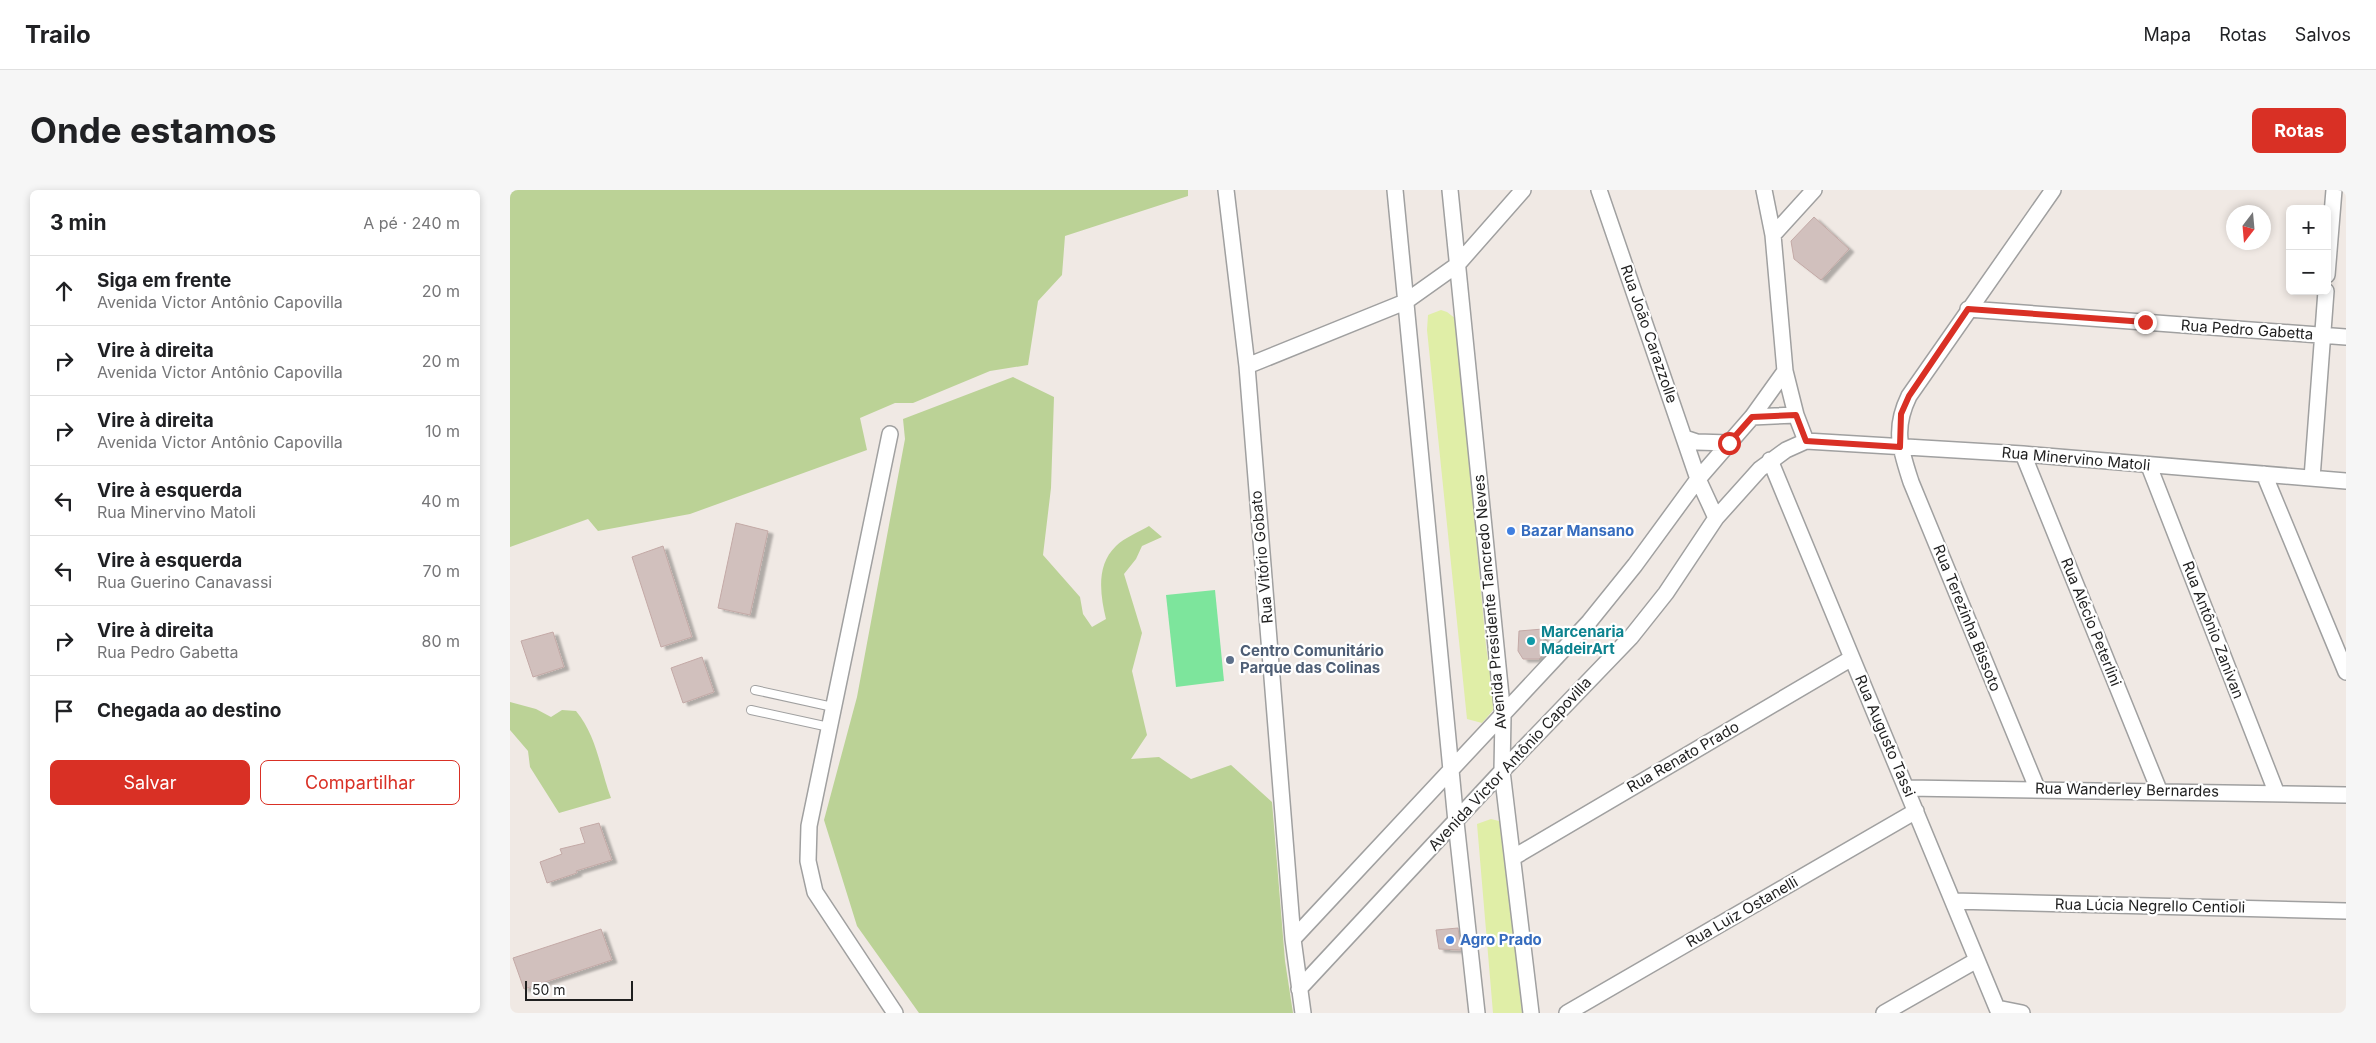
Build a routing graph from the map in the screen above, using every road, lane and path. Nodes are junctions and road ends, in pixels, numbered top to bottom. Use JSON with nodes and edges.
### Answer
{"nodes":[{"id":1,"x":1226,"y":190,"type":"edge"},
{"id":2,"x":1395,"y":190,"type":"edge"},
{"id":3,"x":1450,"y":190,"type":"edge"},
{"id":4,"x":1523,"y":190,"type":"edge"},
{"id":5,"x":1599,"y":190,"type":"edge"},
{"id":6,"x":1764,"y":190,"type":"edge"},
{"id":7,"x":1814,"y":190,"type":"edge"},
{"id":8,"x":2053,"y":190,"type":"edge"},
{"id":9,"x":2334,"y":190,"type":"edge"},
{"id":10,"x":1773,"y":235,"type":"junction"},
{"id":11,"x":2329,"y":250,"type":"edge"},
{"id":12,"x":1457,"y":265,"type":"junction"},
{"id":13,"x":2326,"y":295,"type":"edge"},
{"id":14,"x":1404,"y":302,"type":"junction"},
{"id":15,"x":1968,"y":309,"type":"junction"},
{"id":16,"x":2322,"y":336,"type":"junction"},
{"id":17,"x":2346,"y":337,"type":"edge"},
{"id":18,"x":1246,"y":366,"type":"junction"},
{"id":19,"x":1785,"y":371,"type":"junction"},
{"id":20,"x":1796,"y":415,"type":"junction"},
{"id":21,"x":1752,"y":417,"type":"junction"},
{"id":22,"x":890,"y":434,"type":"dead end"},
{"id":23,"x":1685,"y":438,"type":"junction"},
{"id":24,"x":1806,"y":441,"type":"junction"},
{"id":25,"x":1729,"y":443,"type":"junction"},
{"id":26,"x":1900,"y":447,"type":"junction"},
{"id":27,"x":2023,"y":454,"type":"junction"},
{"id":28,"x":1770,"y":460,"type":"junction"},
{"id":29,"x":2149,"y":466,"type":"junction"},
{"id":30,"x":2264,"y":474,"type":"junction"},
{"id":31,"x":2312,"y":478,"type":"junction"},
{"id":32,"x":1698,"y":479,"type":"junction"},
{"id":33,"x":2346,"y":481,"type":"edge"},
{"id":34,"x":1716,"y":518,"type":"junction"},
{"id":35,"x":1852,"y":658,"type":"junction"},
{"id":36,"x":2346,"y":672,"type":"edge"},
{"id":37,"x":755,"y":690,"type":"dead end"},
{"id":38,"x":833,"y":707,"type":"junction"},
{"id":39,"x":751,"y":710,"type":"dead end"},
{"id":40,"x":1503,"y":716,"type":"junction"},
{"id":41,"x":829,"y":727,"type":"junction"},
{"id":42,"x":1451,"y":768,"type":"junction"},
{"id":43,"x":1502,"y":770,"type":"junction"},
{"id":44,"x":1907,"y":788,"type":"junction"},
{"id":45,"x":2037,"y":788,"type":"junction"},
{"id":46,"x":2159,"y":790,"type":"junction"},
{"id":47,"x":2277,"y":794,"type":"junction"},
{"id":48,"x":2346,"y":795,"type":"edge"},
{"id":49,"x":1916,"y":811,"type":"junction"},
{"id":50,"x":1456,"y":822,"type":"junction"},
{"id":51,"x":1514,"y":857,"type":"junction"},
{"id":52,"x":1953,"y":901,"type":"junction"},
{"id":53,"x":2346,"y":911,"type":"edge"},
{"id":54,"x":1293,"y":939,"type":"junction"},
{"id":55,"x":1978,"y":960,"type":"junction"},
{"id":56,"x":1299,"y":989,"type":"junction"},
{"id":57,"x":1998,"y":1011,"type":"edge"},
{"id":58,"x":895,"y":1013,"type":"edge"},
{"id":59,"x":1303,"y":1013,"type":"edge"},
{"id":60,"x":1477,"y":1013,"type":"edge"},
{"id":61,"x":1531,"y":1013,"type":"edge"},
{"id":62,"x":1567,"y":1013,"type":"edge"},
{"id":63,"x":1884,"y":1013,"type":"edge"},
{"id":64,"x":2022,"y":1013,"type":"edge"}],
"edges":[{"from":1,"to":18,"type":"street","name":"Rua Vitório Gobato"},
{"from":2,"to":14,"type":"street"},
{"from":3,"to":12,"type":"street","name":"Avenida Presidente Tancredo Neves"},
{"from":4,"to":12,"type":"street"},
{"from":5,"to":23,"type":"street","name":"Rua João Carazzolle"},
{"from":6,"to":10,"type":"street"},
{"from":7,"to":10,"type":"street"},
{"from":8,"to":15,"type":"street","name":"Rua Terezinha Bissoto"},
{"from":9,"to":11,"type":"street"},
{"from":10,"to":19,"type":"street"},
{"from":12,"to":14,"type":"street"},
{"from":12,"to":40,"type":"street","name":"Avenida Presidente Tancredo Neves"},
{"from":13,"to":16,"type":"street"},
{"from":14,"to":18,"type":"street"},
{"from":14,"to":42,"type":"street"},
{"from":15,"to":16,"type":"street","name":"Rua Pedro Gabetta"},
{"from":15,"to":26,"type":"street","name":"Rua Terezinha Bissoto"},
{"from":16,"to":17,"type":"street","name":"Rua Pedro Gabetta"},
{"from":16,"to":31,"type":"street"},
{"from":18,"to":54,"type":"street","name":"Rua Vitório Gobato"},
{"from":19,"to":20,"type":"street"},
{"from":19,"to":21,"type":"street"},
{"from":20,"to":21,"type":"street"},
{"from":20,"to":24,"type":"street"},
{"from":21,"to":25,"type":"street"},
{"from":22,"to":38,"type":"street"},
{"from":23,"to":25,"type":"street"},
{"from":23,"to":32,"type":"street","name":"Rua João Carazzolle"},
{"from":24,"to":26,"type":"street","name":"Rua Minervino Matoli"},
{"from":24,"to":28,"type":"street","name":"Avenida Victor Antônio Capovilla"},
{"from":25,"to":32,"type":"street"},
{"from":26,"to":27,"type":"street","name":"Rua Minervino Matoli"},
{"from":26,"to":45,"type":"street","name":"Rua Terezinha Bissoto"},
{"from":27,"to":29,"type":"street","name":"Rua Minervino Matoli"},
{"from":27,"to":46,"type":"street","name":"Rua Alécio Peterlini"},
{"from":28,"to":34,"type":"street","name":"Avenida Victor Antônio Capovilla"},
{"from":28,"to":35,"type":"street","name":"Rua Augusto Tassi"},
{"from":29,"to":30,"type":"street","name":"Rua Minervino Matoli"},
{"from":29,"to":47,"type":"street","name":"Rua Antônio Zanivan"},
{"from":30,"to":31,"type":"street","name":"Rua Minervino Matoli"},
{"from":30,"to":36,"type":"street"},
{"from":31,"to":33,"type":"street","name":"Rua Minervino Matoli"},
{"from":32,"to":34,"type":"street","name":"Rua João Carazzolle"},
{"from":32,"to":40,"type":"street"},
{"from":34,"to":43,"type":"street","name":"Avenida Victor Antônio Capovilla"},
{"from":35,"to":44,"type":"street","name":"Rua Augusto Tassi"},
{"from":35,"to":51,"type":"street","name":"Rua Renato Prado"},
{"from":37,"to":38,"type":"lane"},
{"from":38,"to":41,"type":"street"},
{"from":39,"to":41,"type":"lane"},
{"from":40,"to":42,"type":"street"},
{"from":40,"to":43,"type":"street","name":"Avenida Presidente Tancredo Neves"},
{"from":41,"to":58,"type":"street"},
{"from":42,"to":50,"type":"street"},
{"from":42,"to":54,"type":"street"},
{"from":43,"to":50,"type":"street","name":"Avenida Victor Antônio Capovilla"},
{"from":43,"to":51,"type":"street","name":"Avenida Presidente Tancredo Neves"},
{"from":44,"to":45,"type":"street","name":"Rua Wanderley Bernardes"},
{"from":44,"to":49,"type":"street","name":"Rua Augusto Tassi"},
{"from":45,"to":46,"type":"street","name":"Rua Wanderley Bernardes"},
{"from":46,"to":47,"type":"street","name":"Rua Wanderley Bernardes"},
{"from":47,"to":48,"type":"street","name":"Rua Wanderley Bernardes"},
{"from":49,"to":52,"type":"street","name":"Rua Augusto Tassi"},
{"from":49,"to":62,"type":"street","name":"Rua Luiz Ostanelli"},
{"from":50,"to":56,"type":"street","name":"Avenida Victor Antônio Capovilla"},
{"from":50,"to":60,"type":"street"},
{"from":51,"to":61,"type":"street","name":"Avenida Presidente Tancredo Neves"},
{"from":52,"to":53,"type":"street","name":"Rua Lúcia Negrello Centioli"},
{"from":52,"to":55,"type":"street","name":"Rua Augusto Tassi"},
{"from":54,"to":56,"type":"street","name":"Rua Vitório Gobato"},
{"from":55,"to":57,"type":"street","name":"Rua Augusto Tassi"},
{"from":55,"to":63,"type":"street"},
{"from":56,"to":59,"type":"street","name":"Rua Vitório Gobato"},
{"from":57,"to":64,"type":"street"}]}
